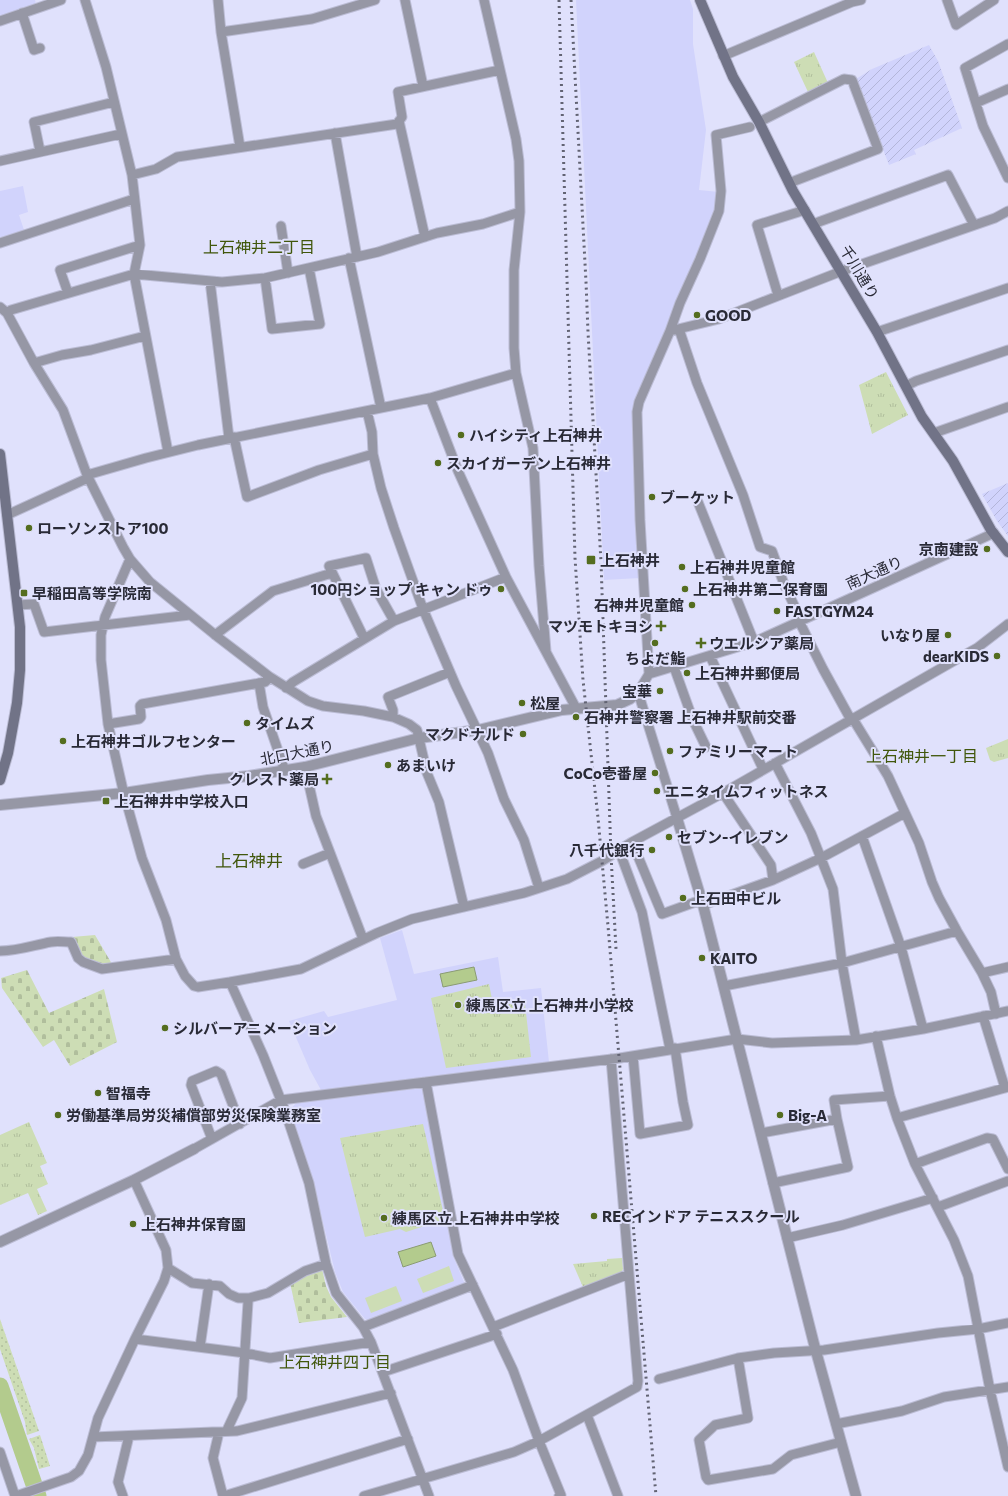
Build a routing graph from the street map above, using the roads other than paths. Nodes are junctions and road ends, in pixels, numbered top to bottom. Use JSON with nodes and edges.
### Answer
{"nodes":[{"id":1,"x":62,"y":0,"type":"edge"},
{"id":2,"x":85,"y":0,"type":"edge"},
{"id":3,"x":218,"y":0,"type":"edge"},
{"id":4,"x":375,"y":0,"type":"edge"},
{"id":5,"x":405,"y":0,"type":"edge"},
{"id":6,"x":484,"y":0,"type":"edge"},
{"id":7,"x":700,"y":0,"type":"edge"},
{"id":8,"x":861,"y":0,"type":"edge"},
{"id":9,"x":947,"y":0,"type":"edge"},
{"id":10,"x":994,"y":0,"type":"edge"},
{"id":11,"x":22,"y":13,"type":"junction"},
{"id":12,"x":0,"y":20,"type":"edge"},
{"id":13,"x":221,"y":32,"type":"junction"},
{"id":14,"x":1008,"y":44,"type":"edge"},
{"id":15,"x":40,"y":48,"type":"dead end"},
{"id":16,"x":723,"y":56,"type":"junction"},
{"id":17,"x":500,"y":70,"type":"junction"},
{"id":18,"x":424,"y":86,"type":"junction"},
{"id":19,"x":1008,"y":90,"type":"edge"},
{"id":20,"x":114,"y":102,"type":"junction"},
{"id":21,"x":976,"y":103,"type":"junction"},
{"id":22,"x":399,"y":121,"type":"junction"},
{"id":23,"x":755,"y":125,"type":"junction"},
{"id":24,"x":335,"y":133,"type":"junction"},
{"id":25,"x":121,"y":134,"type":"junction"},
{"id":26,"x":240,"y":147,"type":"junction"},
{"id":27,"x":40,"y":151,"type":"junction"},
{"id":28,"x":0,"y":161,"type":"edge"},
{"id":29,"x":132,"y":175,"type":"junction"},
{"id":30,"x":1008,"y":178,"type":"edge"},
{"id":31,"x":789,"y":183,"type":"junction"},
{"id":32,"x":134,"y":199,"type":"junction"},
{"id":33,"x":805,"y":210,"type":"junction"},
{"id":34,"x":1008,"y":211,"type":"edge"},
{"id":35,"x":520,"y":212,"type":"junction"},
{"id":36,"x":813,"y":224,"type":"junction"},
{"id":37,"x":974,"y":224,"type":"junction"},
{"id":38,"x":281,"y":226,"type":"dead end"},
{"id":39,"x":425,"y":237,"type":"junction"},
{"id":40,"x":0,"y":243,"type":"edge"},
{"id":41,"x":140,"y":245,"type":"junction"},
{"id":42,"x":353,"y":257,"type":"junction"},
{"id":43,"x":309,"y":268,"type":"junction"},
{"id":44,"x":842,"y":271,"type":"junction"},
{"id":45,"x":288,"y":273,"type":"junction"},
{"id":46,"x":134,"y":274,"type":"junction"},
{"id":47,"x":265,"y":278,"type":"junction"},
{"id":48,"x":210,"y":281,"type":"junction"},
{"id":49,"x":1008,"y":288,"type":"edge"},
{"id":50,"x":68,"y":294,"type":"junction"},
{"id":51,"x":778,"y":295,"type":"junction"},
{"id":52,"x":3,"y":310,"type":"edge"},
{"id":53,"x":675,"y":330,"type":"junction"},
{"id":54,"x":877,"y":332,"type":"junction"},
{"id":55,"x":145,"y":336,"type":"junction"},
{"id":56,"x":1008,"y":350,"type":"edge"},
{"id":57,"x":34,"y":363,"type":"junction"},
{"id":58,"x":516,"y":373,"type":"junction"},
{"id":59,"x":906,"y":386,"type":"junction"},
{"id":60,"x":430,"y":398,"type":"junction"},
{"id":61,"x":1008,"y":407,"type":"edge"},
{"id":62,"x":381,"y":408,"type":"junction"},
{"id":63,"x":367,"y":411,"type":"junction"},
{"id":64,"x":934,"y":433,"type":"junction"},
{"id":65,"x":232,"y":438,"type":"junction"},
{"id":66,"x":168,"y":452,"type":"junction"},
{"id":67,"x":0,"y":454,"type":"edge"},
{"id":68,"x":374,"y":454,"type":"junction"},
{"id":69,"x":88,"y":476,"type":"junction"},
{"id":70,"x":698,"y":502,"type":"dead end"},
{"id":71,"x":5,"y":517,"type":"edge"},
{"id":72,"x":994,"y":533,"type":"junction"},
{"id":73,"x":1008,"y":552,"type":"edge"},
{"id":74,"x":130,"y":559,"type":"junction"},
{"id":75,"x":332,"y":573,"type":"junction"},
{"id":76,"x":506,"y":577,"type":"junction"},
{"id":77,"x":18,"y":605,"type":"junction"},
{"id":78,"x":423,"y":609,"type":"junction"},
{"id":79,"x":190,"y":615,"type":"junction"},
{"id":80,"x":800,"y":620,"type":"junction"},
{"id":81,"x":394,"y":621,"type":"junction"},
{"id":82,"x":104,"y":624,"type":"junction"},
{"id":83,"x":1008,"y":624,"type":"edge"},
{"id":84,"x":215,"y":635,"type":"junction"},
{"id":85,"x":364,"y":638,"type":"junction"},
{"id":86,"x":754,"y":642,"type":"junction"},
{"id":87,"x":546,"y":651,"type":"junction"},
{"id":88,"x":710,"y":656,"type":"junction"},
{"id":89,"x":674,"y":667,"type":"junction"},
{"id":90,"x":450,"y":672,"type":"junction"},
{"id":91,"x":649,"y":674,"type":"junction"},
{"id":92,"x":270,"y":677,"type":"junction"},
{"id":93,"x":259,"y":683,"type":"junction"},
{"id":94,"x":286,"y":688,"type":"junction"},
{"id":95,"x":638,"y":692,"type":"junction"},
{"id":96,"x":576,"y":708,"type":"junction"},
{"id":97,"x":393,"y":717,"type":"junction"},
{"id":98,"x":852,"y":719,"type":"junction"},
{"id":99,"x":108,"y":724,"type":"junction"},
{"id":100,"x":478,"y":730,"type":"junction"},
{"id":101,"x":419,"y":738,"type":"junction"},
{"id":102,"x":706,"y":747,"type":"dead end"},
{"id":103,"x":775,"y":763,"type":"junction"},
{"id":104,"x":304,"y":768,"type":"junction"},
{"id":105,"x":763,"y":769,"type":"junction"},
{"id":106,"x":285,"y":771,"type":"junction"},
{"id":107,"x":0,"y":779,"type":"edge"},
{"id":108,"x":124,"y":793,"type":"junction"},
{"id":109,"x":723,"y":793,"type":"junction"},
{"id":110,"x":0,"y":805,"type":"edge"},
{"id":111,"x":905,"y":813,"type":"junction"},
{"id":112,"x":678,"y":818,"type":"junction"},
{"id":113,"x":862,"y":836,"type":"junction"},
{"id":114,"x":632,"y":842,"type":"junction"},
{"id":115,"x":620,"y":850,"type":"junction"},
{"id":116,"x":330,"y":853,"type":"junction"},
{"id":117,"x":821,"y":858,"type":"junction"},
{"id":118,"x":303,"y":864,"type":"dead end"},
{"id":119,"x":773,"y":880,"type":"junction"},
{"id":120,"x":539,"y":888,"type":"junction"},
{"id":121,"x":702,"y":902,"type":"junction"},
{"id":122,"x":464,"y":907,"type":"junction"},
{"id":123,"x":957,"y":931,"type":"junction"},
{"id":124,"x":363,"y":939,"type":"junction"},
{"id":125,"x":901,"y":947,"type":"junction"},
{"id":126,"x":0,"y":951,"type":"edge"},
{"id":127,"x":176,"y":959,"type":"junction"},
{"id":128,"x":842,"y":963,"type":"junction"},
{"id":129,"x":1008,"y":967,"type":"edge"},
{"id":130,"x":982,"y":973,"type":"junction"},
{"id":131,"x":230,"y":982,"type":"junction"},
{"id":132,"x":724,"y":986,"type":"junction"},
{"id":133,"x":1008,"y":1011,"type":"edge"},
{"id":134,"x":996,"y":1014,"type":"junction"},
{"id":135,"x":982,"y":1016,"type":"junction"},
{"id":136,"x":922,"y":1029,"type":"junction"},
{"id":137,"x":876,"y":1036,"type":"junction"},
{"id":138,"x":737,"y":1040,"type":"junction"},
{"id":139,"x":856,"y":1040,"type":"junction"},
{"id":140,"x":673,"y":1049,"type":"junction"},
{"id":141,"x":634,"y":1056,"type":"junction"},
{"id":142,"x":611,"y":1059,"type":"junction"},
{"id":143,"x":426,"y":1082,"type":"junction"},
{"id":144,"x":1006,"y":1087,"type":"edge"},
{"id":145,"x":890,"y":1096,"type":"junction"},
{"id":146,"x":281,"y":1100,"type":"junction"},
{"id":147,"x":837,"y":1118,"type":"junction"},
{"id":148,"x":897,"y":1118,"type":"junction"},
{"id":149,"x":240,"y":1124,"type":"junction"},
{"id":150,"x":761,"y":1133,"type":"junction"},
{"id":151,"x":212,"y":1139,"type":"junction"},
{"id":152,"x":194,"y":1149,"type":"joint"},
{"id":153,"x":915,"y":1164,"type":"junction"},
{"id":154,"x":1008,"y":1169,"type":"edge"},
{"id":155,"x":134,"y":1180,"type":"junction"},
{"id":156,"x":1008,"y":1181,"type":"edge"},
{"id":157,"x":773,"y":1183,"type":"junction"},
{"id":158,"x":933,"y":1198,"type":"junction"},
{"id":159,"x":938,"y":1207,"type":"junction"},
{"id":160,"x":787,"y":1238,"type":"junction"},
{"id":161,"x":0,"y":1242,"type":"edge"},
{"id":162,"x":326,"y":1264,"type":"junction"},
{"id":163,"x":168,"y":1268,"type":"junction"},
{"id":164,"x":629,"y":1274,"type":"junction"},
{"id":165,"x":209,"y":1284,"type":"junction"},
{"id":166,"x":473,"y":1285,"type":"junction"},
{"id":167,"x":249,"y":1298,"type":"junction"},
{"id":168,"x":1008,"y":1323,"type":"edge"},
{"id":169,"x":363,"y":1327,"type":"junction"},
{"id":170,"x":978,"y":1329,"type":"junction"},
{"id":171,"x":495,"y":1330,"type":"junction"},
{"id":172,"x":135,"y":1339,"type":"junction"},
{"id":173,"x":371,"y":1342,"type":"junction"},
{"id":174,"x":200,"y":1347,"type":"junction"},
{"id":175,"x":816,"y":1350,"type":"junction"},
{"id":176,"x":245,"y":1353,"type":"junction"},
{"id":177,"x":738,"y":1358,"type":"junction"},
{"id":178,"x":383,"y":1372,"type":"junction"},
{"id":179,"x":659,"y":1379,"type":"dead end"},
{"id":180,"x":1008,"y":1387,"type":"edge"},
{"id":181,"x":990,"y":1390,"type":"junction"},
{"id":182,"x":391,"y":1393,"type":"junction"},
{"id":183,"x":586,"y":1415,"type":"junction"},
{"id":184,"x":836,"y":1424,"type":"junction"},
{"id":185,"x":223,"y":1431,"type":"junction"},
{"id":186,"x":129,"y":1436,"type":"junction"},
{"id":187,"x":93,"y":1437,"type":"junction"},
{"id":188,"x":408,"y":1439,"type":"junction"},
{"id":189,"x":539,"y":1441,"type":"junction"},
{"id":190,"x":841,"y":1442,"type":"junction"},
{"id":191,"x":0,"y":1452,"type":"edge"},
{"id":192,"x":1008,"y":1468,"type":"edge"},
{"id":193,"x":422,"y":1479,"type":"junction"},
{"id":194,"x":21,"y":1495,"type":"edge"},
{"id":195,"x":123,"y":1496,"type":"edge"},
{"id":196,"x":223,"y":1496,"type":"edge"},
{"id":197,"x":364,"y":1496,"type":"edge"},
{"id":198,"x":429,"y":1496,"type":"edge"},
{"id":199,"x":559,"y":1496,"type":"edge"},
{"id":200,"x":618,"y":1496,"type":"edge"},
{"id":201,"x":856,"y":1496,"type":"edge"}],
"edges":[{"from":1,"to":11,"type":"street"},
{"from":2,"to":20,"type":"street"},
{"from":3,"to":13,"type":"street"},
{"from":4,"to":13,"type":"street"},
{"from":5,"to":18,"type":"street"},
{"from":6,"to":17,"type":"street"},
{"from":7,"to":16,"type":"main road","name":"千川通り"},
{"from":8,"to":16,"type":"street"},
{"from":9,"to":10,"type":"street"},
{"from":11,"to":12,"type":"street"},
{"from":11,"to":15,"type":"street"},
{"from":13,"to":26,"type":"street"},
{"from":14,"to":21,"type":"street"},
{"from":16,"to":23,"type":"main road","name":"千川通り"},
{"from":17,"to":18,"type":"street"},
{"from":17,"to":35,"type":"street"},
{"from":18,"to":22,"type":"street"},
{"from":19,"to":21,"type":"street"},
{"from":20,"to":25,"type":"street"},
{"from":20,"to":27,"type":"street"},
{"from":21,"to":30,"type":"street"},
{"from":22,"to":24,"type":"street"},
{"from":22,"to":39,"type":"street"},
{"from":23,"to":31,"type":"main road","name":"千川通り"},
{"from":23,"to":31,"type":"street"},
{"from":23,"to":53,"type":"street"},
{"from":24,"to":26,"type":"street"},
{"from":24,"to":42,"type":"street"},
{"from":25,"to":27,"type":"street"},
{"from":25,"to":29,"type":"street"},
{"from":26,"to":29,"type":"street"},
{"from":27,"to":28,"type":"street"},
{"from":29,"to":32,"type":"street"},
{"from":31,"to":33,"type":"main road","name":"千川通り"},
{"from":32,"to":40,"type":"street"},
{"from":32,"to":41,"type":"street"},
{"from":33,"to":36,"type":"main road","name":"千川通り"},
{"from":33,"to":51,"type":"street"},
{"from":34,"to":37,"type":"street"},
{"from":35,"to":39,"type":"street"},
{"from":35,"to":58,"type":"street"},
{"from":36,"to":37,"type":"street"},
{"from":36,"to":44,"type":"main road","name":"千川通り"},
{"from":37,"to":44,"type":"street"},
{"from":38,"to":45,"type":"street"},
{"from":39,"to":42,"type":"street"},
{"from":41,"to":46,"type":"street"},
{"from":41,"to":50,"type":"street"},
{"from":42,"to":43,"type":"street"},
{"from":42,"to":62,"type":"street"},
{"from":43,"to":45,"type":"street"},
{"from":43,"to":47,"type":"street"},
{"from":44,"to":51,"type":"street"},
{"from":44,"to":54,"type":"main road","name":"千川通り"},
{"from":45,"to":47,"type":"street"},
{"from":46,"to":48,"type":"street"},
{"from":46,"to":50,"type":"street"},
{"from":46,"to":55,"type":"street"},
{"from":47,"to":48,"type":"street"},
{"from":48,"to":65,"type":"street"},
{"from":49,"to":54,"type":"street"},
{"from":50,"to":52,"type":"street"},
{"from":51,"to":53,"type":"street"},
{"from":52,"to":57,"type":"street"},
{"from":53,"to":80,"type":"street"},
{"from":53,"to":91,"type":"street"},
{"from":54,"to":59,"type":"main road","name":"千川通り"},
{"from":55,"to":57,"type":"street"},
{"from":55,"to":66,"type":"street"},
{"from":56,"to":59,"type":"street"},
{"from":57,"to":69,"type":"street"},
{"from":58,"to":60,"type":"street"},
{"from":58,"to":87,"type":"street"},
{"from":59,"to":64,"type":"main road","name":"千川通り"},
{"from":60,"to":62,"type":"street"},
{"from":60,"to":76,"type":"street"},
{"from":61,"to":64,"type":"street"},
{"from":62,"to":63,"type":"street"},
{"from":63,"to":65,"type":"street"},
{"from":63,"to":68,"type":"street"},
{"from":64,"to":72,"type":"main road","name":"千川通り"},
{"from":65,"to":66,"type":"street"},
{"from":65,"to":68,"type":"street"},
{"from":66,"to":69,"type":"street"},
{"from":67,"to":71,"type":"main road"},
{"from":68,"to":78,"type":"street"},
{"from":69,"to":71,"type":"street"},
{"from":69,"to":74,"type":"street"},
{"from":70,"to":86,"type":"street"},
{"from":71,"to":77,"type":"main road"},
{"from":72,"to":73,"type":"main road","name":"千川通り"},
{"from":72,"to":80,"type":"street","name":"南大通り"},
{"from":74,"to":79,"type":"street"},
{"from":74,"to":82,"type":"street"},
{"from":75,"to":81,"type":"street"},
{"from":75,"to":84,"type":"street"},
{"from":75,"to":85,"type":"street"},
{"from":76,"to":78,"type":"street"},
{"from":76,"to":87,"type":"street"},
{"from":77,"to":82,"type":"street"},
{"from":77,"to":107,"type":"main road"},
{"from":78,"to":81,"type":"street"},
{"from":78,"to":90,"type":"street"},
{"from":79,"to":82,"type":"street"},
{"from":79,"to":84,"type":"street"},
{"from":80,"to":86,"type":"street","name":"南大通り"},
{"from":80,"to":98,"type":"street"},
{"from":81,"to":85,"type":"street"},
{"from":82,"to":99,"type":"street"},
{"from":83,"to":98,"type":"street"},
{"from":84,"to":92,"type":"street"},
{"from":85,"to":94,"type":"street"},
{"from":86,"to":88,"type":"street","name":"南大通り"},
{"from":87,"to":96,"type":"street"},
{"from":88,"to":89,"type":"street","name":"南大通り"},
{"from":88,"to":105,"type":"street"},
{"from":89,"to":91,"type":"street","name":"南大通り"},
{"from":89,"to":102,"type":"street"},
{"from":90,"to":97,"type":"street"},
{"from":90,"to":100,"type":"street"},
{"from":91,"to":95,"type":"street"},
{"from":92,"to":93,"type":"street"},
{"from":92,"to":94,"type":"street"},
{"from":93,"to":99,"type":"street"},
{"from":93,"to":106,"type":"street"},
{"from":94,"to":97,"type":"street"},
{"from":95,"to":96,"type":"street","name":"北口大通り"},
{"from":95,"to":112,"type":"street"},
{"from":96,"to":100,"type":"street","name":"北口大通り"},
{"from":97,"to":101,"type":"street"},
{"from":98,"to":103,"type":"street"},
{"from":98,"to":111,"type":"street"},
{"from":99,"to":108,"type":"street"},
{"from":100,"to":101,"type":"street","name":"北口大通り"},
{"from":100,"to":120,"type":"street"},
{"from":101,"to":104,"type":"street","name":"北口大通り"},
{"from":101,"to":122,"type":"street"},
{"from":103,"to":105,"type":"street"},
{"from":103,"to":117,"type":"street"},
{"from":104,"to":106,"type":"street","name":"北口大通り"},
{"from":104,"to":116,"type":"street"},
{"from":105,"to":109,"type":"street"},
{"from":106,"to":108,"type":"street","name":"北口大通り"},
{"from":108,"to":110,"type":"street","name":"北口大通り"},
{"from":108,"to":127,"type":"street"},
{"from":109,"to":112,"type":"street"},
{"from":109,"to":119,"type":"street"},
{"from":111,"to":113,"type":"street"},
{"from":111,"to":123,"type":"street"},
{"from":112,"to":114,"type":"street"},
{"from":112,"to":121,"type":"street"},
{"from":113,"to":117,"type":"street"},
{"from":113,"to":125,"type":"street"},
{"from":114,"to":115,"type":"street"},
{"from":114,"to":121,"type":"street"},
{"from":115,"to":120,"type":"street"},
{"from":115,"to":140,"type":"street"},
{"from":116,"to":118,"type":"street"},
{"from":116,"to":124,"type":"street"},
{"from":117,"to":119,"type":"street"},
{"from":117,"to":128,"type":"street"},
{"from":119,"to":121,"type":"street"},
{"from":120,"to":122,"type":"street"},
{"from":121,"to":132,"type":"street"},
{"from":122,"to":124,"type":"street"},
{"from":123,"to":125,"type":"street"},
{"from":123,"to":130,"type":"street"},
{"from":124,"to":131,"type":"street"},
{"from":125,"to":128,"type":"street"},
{"from":125,"to":136,"type":"street"},
{"from":126,"to":127,"type":"street"},
{"from":127,"to":131,"type":"street"},
{"from":128,"to":132,"type":"street"},
{"from":128,"to":139,"type":"street"},
{"from":129,"to":130,"type":"street"},
{"from":130,"to":134,"type":"street"},
{"from":131,"to":146,"type":"street"},
{"from":132,"to":138,"type":"street"},
{"from":133,"to":134,"type":"street"},
{"from":134,"to":135,"type":"street"},
{"from":135,"to":136,"type":"street"},
{"from":135,"to":144,"type":"street"},
{"from":136,"to":137,"type":"street"},
{"from":137,"to":139,"type":"street"},
{"from":137,"to":145,"type":"street"},
{"from":138,"to":139,"type":"street"},
{"from":138,"to":140,"type":"street"},
{"from":138,"to":150,"type":"street"},
{"from":140,"to":141,"type":"street"},
{"from":140,"to":141,"type":"street"},
{"from":141,"to":142,"type":"street"},
{"from":142,"to":143,"type":"street"},
{"from":142,"to":164,"type":"street"},
{"from":143,"to":146,"type":"street"},
{"from":143,"to":166,"type":"street"},
{"from":144,"to":148,"type":"street"},
{"from":145,"to":147,"type":"street"},
{"from":145,"to":148,"type":"street"},
{"from":146,"to":149,"type":"street"},
{"from":146,"to":162,"type":"street"},
{"from":147,"to":150,"type":"street"},
{"from":147,"to":157,"type":"street"},
{"from":148,"to":153,"type":"street"},
{"from":149,"to":151,"type":"street"},
{"from":149,"to":151,"type":"street"},
{"from":150,"to":157,"type":"street"},
{"from":151,"to":152,"type":"street"},
{"from":152,"to":155,"type":"street"},
{"from":153,"to":154,"type":"street"},
{"from":153,"to":158,"type":"street"},
{"from":155,"to":161,"type":"street"},
{"from":155,"to":163,"type":"street"},
{"from":156,"to":159,"type":"street"},
{"from":157,"to":160,"type":"street"},
{"from":158,"to":159,"type":"street"},
{"from":158,"to":160,"type":"street"},
{"from":159,"to":170,"type":"street"},
{"from":160,"to":175,"type":"street"},
{"from":162,"to":167,"type":"street"},
{"from":162,"to":169,"type":"street"},
{"from":163,"to":165,"type":"street"},
{"from":163,"to":172,"type":"street"},
{"from":164,"to":171,"type":"street"},
{"from":164,"to":183,"type":"street"},
{"from":165,"to":167,"type":"street"},
{"from":165,"to":174,"type":"street"},
{"from":166,"to":169,"type":"street"},
{"from":166,"to":171,"type":"street"},
{"from":167,"to":176,"type":"street"},
{"from":168,"to":170,"type":"street"},
{"from":169,"to":173,"type":"street"},
{"from":170,"to":175,"type":"street"},
{"from":170,"to":181,"type":"street"},
{"from":171,"to":178,"type":"street"},
{"from":171,"to":189,"type":"street"},
{"from":172,"to":174,"type":"street"},
{"from":172,"to":187,"type":"street"},
{"from":173,"to":176,"type":"street"},
{"from":173,"to":178,"type":"street"},
{"from":174,"to":176,"type":"street"},
{"from":175,"to":177,"type":"street"},
{"from":175,"to":184,"type":"street"},
{"from":176,"to":185,"type":"street"},
{"from":177,"to":179,"type":"street"},
{"from":177,"to":190,"type":"street"},
{"from":178,"to":182,"type":"street"},
{"from":180,"to":181,"type":"street"},
{"from":181,"to":184,"type":"street"},
{"from":181,"to":192,"type":"street"},
{"from":182,"to":185,"type":"street"},
{"from":182,"to":188,"type":"street"},
{"from":183,"to":189,"type":"street"},
{"from":183,"to":200,"type":"street"},
{"from":184,"to":190,"type":"street"},
{"from":185,"to":186,"type":"street"},
{"from":185,"to":196,"type":"street"},
{"from":186,"to":187,"type":"street"},
{"from":186,"to":195,"type":"street"},
{"from":187,"to":194,"type":"street"},
{"from":188,"to":193,"type":"street"},
{"from":188,"to":196,"type":"street"},
{"from":189,"to":193,"type":"street"},
{"from":189,"to":199,"type":"street"},
{"from":190,"to":201,"type":"street"},
{"from":191,"to":194,"type":"street"},
{"from":193,"to":197,"type":"street"},
{"from":193,"to":198,"type":"street"}]}
